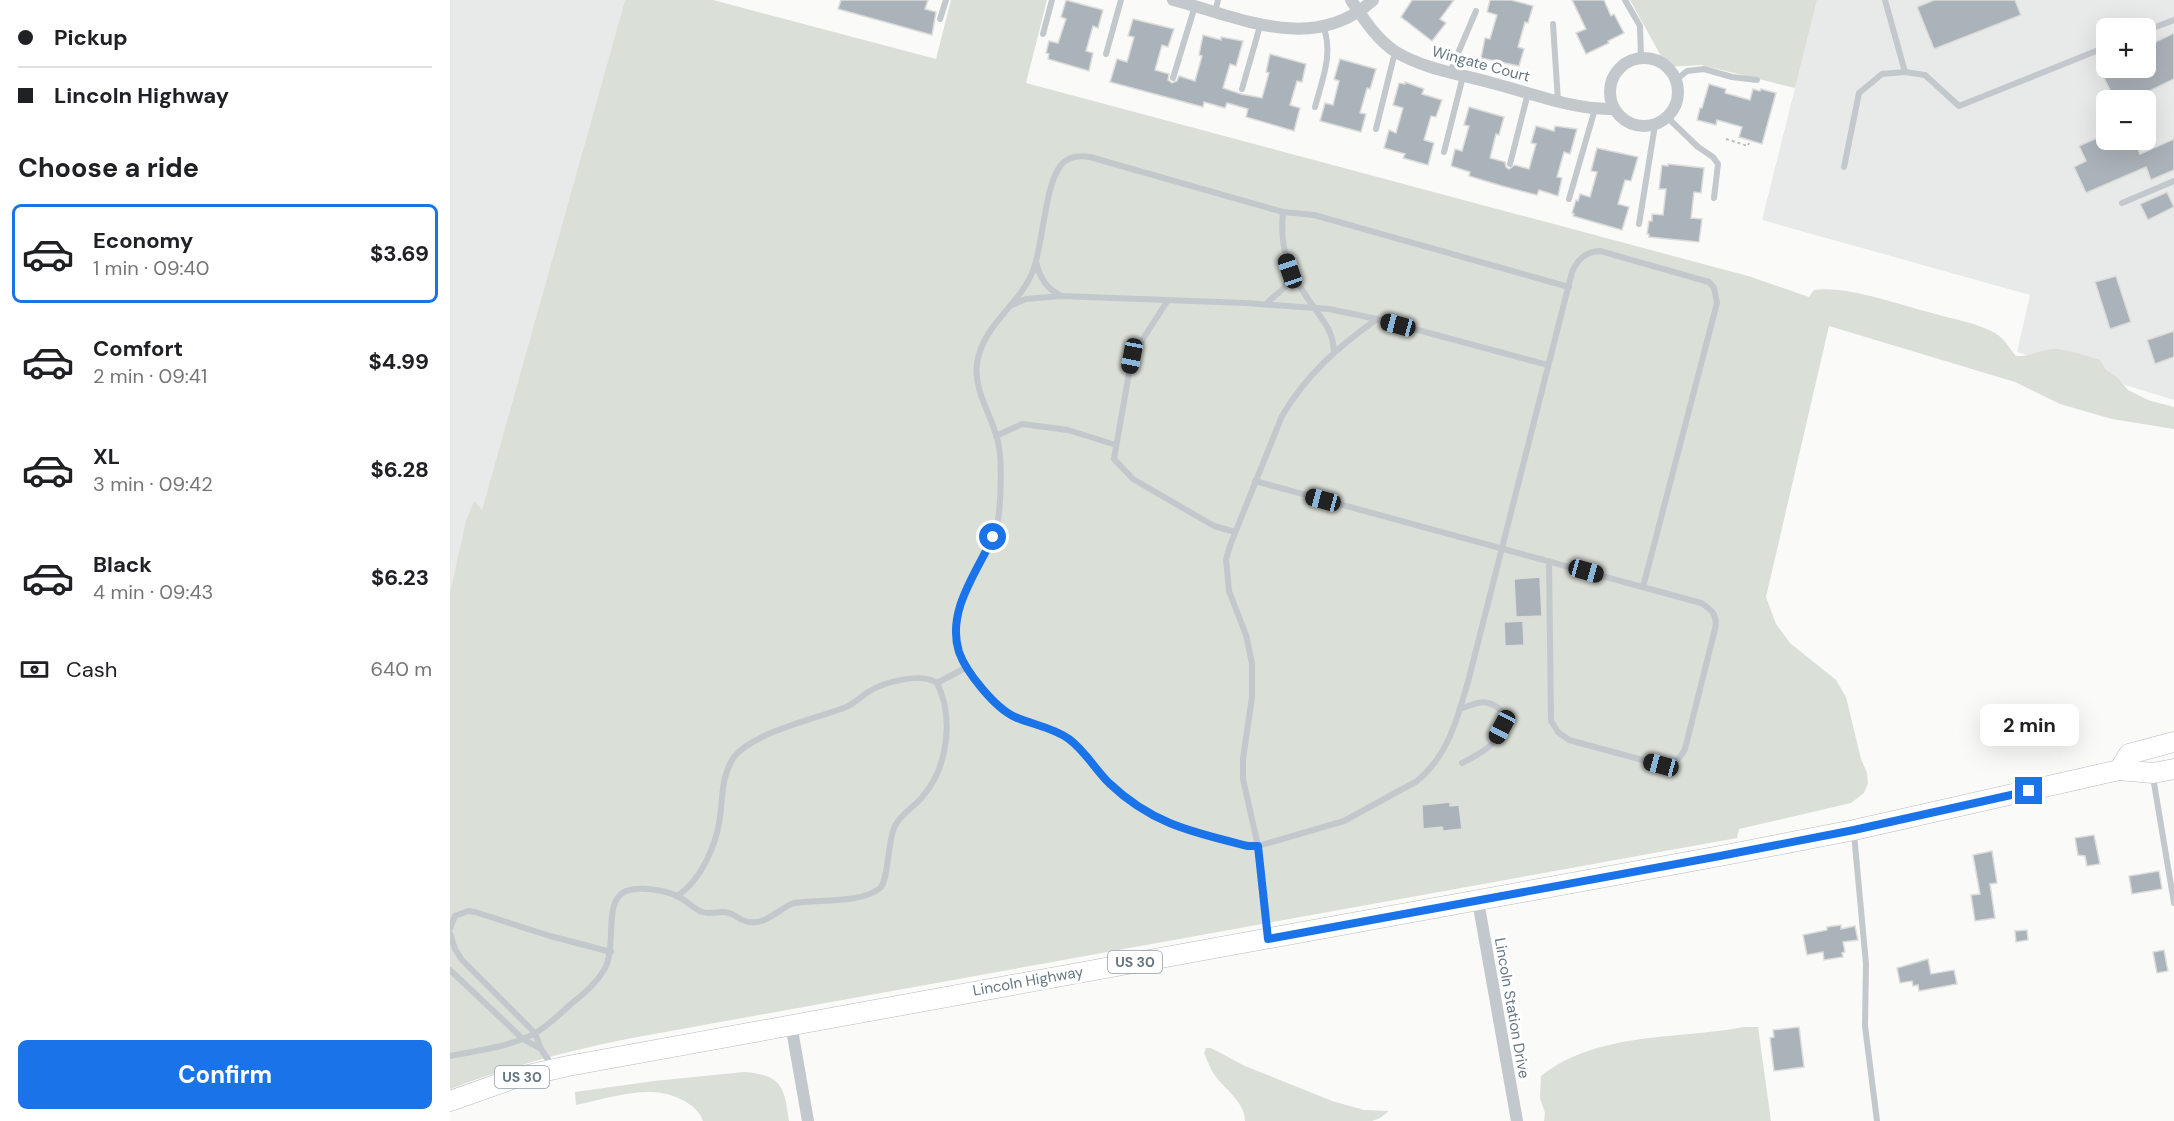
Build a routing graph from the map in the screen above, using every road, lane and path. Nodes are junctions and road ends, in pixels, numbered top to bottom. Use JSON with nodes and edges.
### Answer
{"nodes":[{"id":1,"x":946,"y":0,"type":"edge"},
{"id":2,"x":1052,"y":0,"type":"edge"},
{"id":3,"x":1121,"y":0,"type":"edge"},
{"id":4,"x":1173,"y":0,"type":"edge"},
{"id":5,"x":1351,"y":0,"type":"edge"},
{"id":6,"x":1373,"y":0,"type":"edge"},
{"id":7,"x":1625,"y":0,"type":"edge"},
{"id":8,"x":1885,"y":0,"type":"edge"},
{"id":9,"x":1195,"y":6,"type":"junction"},
{"id":10,"x":1217,"y":6,"type":"edge"},
{"id":11,"x":1476,"y":11,"type":"dead end"},
{"id":12,"x":1359,"y":12,"type":"junction"},
{"id":13,"x":940,"y":19,"type":"dead end"},
{"id":14,"x":2174,"y":20,"type":"edge"},
{"id":15,"x":1553,"y":24,"type":"dead end"},
{"id":16,"x":1260,"y":26,"type":"junction"},
{"id":17,"x":1322,"y":26,"type":"junction"},
{"id":18,"x":2156,"y":27,"type":"edge"},
{"id":19,"x":1043,"y":34,"type":"dead end"},
{"id":20,"x":1395,"y":51,"type":"junction"},
{"id":21,"x":2096,"y":51,"type":"edge"},
{"id":22,"x":1106,"y":54,"type":"dead end"},
{"id":23,"x":1641,"y":57,"type":"junction"},
{"id":24,"x":1450,"y":72,"type":"junction"},
{"id":25,"x":1905,"y":72,"type":"junction"},
{"id":26,"x":1463,"y":75,"type":"junction"},
{"id":27,"x":1173,"y":78,"type":"dead end"},
{"id":28,"x":1676,"y":80,"type":"junction"},
{"id":29,"x":1757,"y":80,"type":"dead end"},
{"id":30,"x":1242,"y":89,"type":"dead end"},
{"id":31,"x":1528,"y":93,"type":"junction"},
{"id":32,"x":1558,"y":101,"type":"junction"},
{"id":33,"x":1315,"y":107,"type":"dead end"},
{"id":34,"x":1595,"y":109,"type":"junction"},
{"id":35,"x":1613,"y":109,"type":"junction"},
{"id":36,"x":1667,"y":117,"type":"junction"},
{"id":37,"x":1655,"y":125,"type":"junction"},
{"id":38,"x":1376,"y":129,"type":"dead end"},
{"id":39,"x":1726,"y":139,"type":"dead end"},
{"id":40,"x":1749,"y":143,"type":"dead end"},
{"id":41,"x":1444,"y":152,"type":"dead end"},
{"id":42,"x":1510,"y":164,"type":"dead end"},
{"id":43,"x":1844,"y":167,"type":"dead end"},
{"id":44,"x":2174,"y":181,"type":"edge"},
{"id":45,"x":1714,"y":198,"type":"dead end"},
{"id":46,"x":1569,"y":199,"type":"dead end"},
{"id":47,"x":2122,"y":202,"type":"dead end"},
{"id":48,"x":1283,"y":212,"type":"junction"},
{"id":49,"x":1639,"y":224,"type":"dead end"},
{"id":50,"x":1036,"y":260,"type":"junction"},
{"id":51,"x":1290,"y":271,"type":"junction"},
{"id":52,"x":1569,"y":287,"type":"junction"},
{"id":53,"x":1061,"y":296,"type":"junction"},
{"id":54,"x":1168,"y":300,"type":"junction"},
{"id":55,"x":1266,"y":304,"type":"junction"},
{"id":56,"x":1012,"y":306,"type":"junction"},
{"id":57,"x":1314,"y":308,"type":"junction"},
{"id":58,"x":1377,"y":319,"type":"junction"},
{"id":59,"x":1334,"y":352,"type":"junction"},
{"id":60,"x":1548,"y":365,"type":"junction"},
{"id":61,"x":996,"y":436,"type":"junction"},
{"id":62,"x":1116,"y":445,"type":"junction"},
{"id":63,"x":1255,"y":481,"type":"junction"},
{"id":64,"x":1235,"y":531,"type":"junction"},
{"id":65,"x":1502,"y":548,"type":"junction"},
{"id":66,"x":1549,"y":561,"type":"junction"},
{"id":67,"x":1643,"y":587,"type":"junction"},
{"id":68,"x":967,"y":667,"type":"junction"},
{"id":69,"x":937,"y":683,"type":"junction"},
{"id":70,"x":1460,"y":709,"type":"junction"},
{"id":71,"x":2174,"y":742,"type":"edge"},
{"id":72,"x":1462,"y":763,"type":"dead end"},
{"id":73,"x":2174,"y":769,"type":"edge"},
{"id":74,"x":2119,"y":770,"type":"junction"},
{"id":75,"x":2153,"y":773,"type":"junction"},
{"id":76,"x":1854,"y":830,"type":"junction"},
{"id":77,"x":1258,"y":846,"type":"junction"},
{"id":78,"x":677,"y":896,"type":"junction"},
{"id":79,"x":1478,"y":901,"type":"junction"},
{"id":80,"x":2174,"y":903,"type":"edge"},
{"id":81,"x":450,"y":928,"type":"edge"},
{"id":82,"x":450,"y":934,"type":"edge"},
{"id":83,"x":1268,"y":939,"type":"junction"},
{"id":84,"x":611,"y":952,"type":"junction"},
{"id":85,"x":450,"y":969,"type":"edge"},
{"id":86,"x":791,"y":1024,"type":"junction"},
{"id":87,"x":535,"y":1033,"type":"junction"},
{"id":88,"x":523,"y":1039,"type":"junction"},
{"id":89,"x":541,"y":1049,"type":"junction"},
{"id":90,"x":450,"y":1056,"type":"edge"},
{"id":91,"x":555,"y":1069,"type":"junction"},
{"id":92,"x":450,"y":1101,"type":"edge"},
{"id":93,"x":808,"y":1121,"type":"edge"},
{"id":94,"x":1517,"y":1121,"type":"edge"},
{"id":95,"x":1877,"y":1121,"type":"edge"}],
"edges":[{"from":1,"to":13,"type":"lane"},
{"from":2,"to":19,"type":"lane"},
{"from":3,"to":22,"type":"lane"},
{"from":4,"to":9,"type":"street"},
{"from":5,"to":12,"type":"street","name":"Wingate Court"},
{"from":6,"to":12,"type":"street"},
{"from":7,"to":23,"type":"lane"},
{"from":8,"to":25,"type":"lane"},
{"from":9,"to":10,"type":"street"},
{"from":9,"to":27,"type":"lane"},
{"from":10,"to":16,"type":"street"},
{"from":11,"to":24,"type":"lane"},
{"from":12,"to":17,"type":"street"},
{"from":12,"to":20,"type":"street","name":"Wingate Court"},
{"from":14,"to":18,"type":"lane"},
{"from":15,"to":32,"type":"lane"},
{"from":16,"to":17,"type":"street"},
{"from":16,"to":30,"type":"lane"},
{"from":17,"to":33,"type":"lane"},
{"from":20,"to":24,"type":"street","name":"Wingate Court"},
{"from":20,"to":38,"type":"lane"},
{"from":21,"to":25,"type":"lane"},
{"from":23,"to":28,"type":"street"},
{"from":23,"to":35,"type":"street"},
{"from":24,"to":26,"type":"street","name":"Wingate Court"},
{"from":25,"to":43,"type":"lane"},
{"from":26,"to":31,"type":"street","name":"Wingate Court"},
{"from":26,"to":41,"type":"lane"},
{"from":28,"to":29,"type":"lane"},
{"from":28,"to":36,"type":"street"},
{"from":31,"to":32,"type":"street","name":"Wingate Court"},
{"from":31,"to":42,"type":"lane"},
{"from":32,"to":34,"type":"street","name":"Wingate Court"},
{"from":34,"to":35,"type":"street","name":"Wingate Court"},
{"from":34,"to":46,"type":"lane"},
{"from":35,"to":37,"type":"street"},
{"from":36,"to":37,"type":"street"},
{"from":36,"to":45,"type":"lane"},
{"from":37,"to":49,"type":"lane"},
{"from":39,"to":40,"type":"path"},
{"from":44,"to":47,"type":"lane"},
{"from":48,"to":50,"type":"lane"},
{"from":48,"to":51,"type":"lane"},
{"from":48,"to":52,"type":"lane"},
{"from":50,"to":53,"type":"lane"},
{"from":50,"to":56,"type":"lane"},
{"from":51,"to":55,"type":"lane"},
{"from":51,"to":57,"type":"lane"},
{"from":52,"to":60,"type":"lane"},
{"from":52,"to":67,"type":"lane"},
{"from":53,"to":54,"type":"lane"},
{"from":53,"to":56,"type":"lane"},
{"from":54,"to":55,"type":"lane"},
{"from":54,"to":62,"type":"lane"},
{"from":55,"to":57,"type":"lane"},
{"from":56,"to":61,"type":"lane"},
{"from":57,"to":58,"type":"lane"},
{"from":57,"to":59,"type":"lane"},
{"from":58,"to":59,"type":"lane"},
{"from":58,"to":60,"type":"lane"},
{"from":59,"to":63,"type":"lane"},
{"from":60,"to":65,"type":"lane"},
{"from":61,"to":62,"type":"lane"},
{"from":61,"to":68,"type":"lane"},
{"from":62,"to":64,"type":"lane"},
{"from":63,"to":64,"type":"lane"},
{"from":63,"to":65,"type":"lane"},
{"from":64,"to":77,"type":"lane"},
{"from":65,"to":66,"type":"lane"},
{"from":65,"to":70,"type":"lane"},
{"from":66,"to":67,"type":"lane"},
{"from":66,"to":67,"type":"lane"},
{"from":68,"to":69,"type":"lane"},
{"from":68,"to":77,"type":"lane"},
{"from":69,"to":78,"type":"lane"},
{"from":69,"to":78,"type":"lane"},
{"from":70,"to":72,"type":"lane"},
{"from":70,"to":77,"type":"lane"},
{"from":71,"to":74,"type":"main road"},
{"from":73,"to":75,"type":"main road","name":"Lincoln Highway","number":"US 30"},
{"from":74,"to":75,"type":"main road","name":"Lincoln Highway","number":"US 30"},
{"from":74,"to":76,"type":"main road","name":"Lincoln Highway","number":"US 30"},
{"from":75,"to":80,"type":"lane"},
{"from":76,"to":79,"type":"main road","name":"Lincoln Highway","number":"US 30"},
{"from":76,"to":95,"type":"lane"},
{"from":77,"to":83,"type":"lane"},
{"from":78,"to":84,"type":"lane"},
{"from":79,"to":83,"type":"main road","name":"Lincoln Highway","number":"US 30"},
{"from":79,"to":94,"type":"street","name":"Lincoln Station Drive"},
{"from":81,"to":84,"type":"lane"},
{"from":82,"to":87,"type":"lane"},
{"from":83,"to":86,"type":"main road","name":"Lincoln Highway","number":"US 30"},
{"from":84,"to":87,"type":"lane"},
{"from":85,"to":88,"type":"lane"},
{"from":86,"to":91,"type":"main road","name":"Lincoln Highway","number":"US 30"},
{"from":86,"to":93,"type":"street"},
{"from":87,"to":88,"type":"lane"},
{"from":87,"to":89,"type":"lane"},
{"from":88,"to":89,"type":"lane"},
{"from":88,"to":90,"type":"lane"},
{"from":89,"to":91,"type":"lane"},
{"from":91,"to":92,"type":"main road","name":"Lincoln Highway","number":"US 30"}]}
